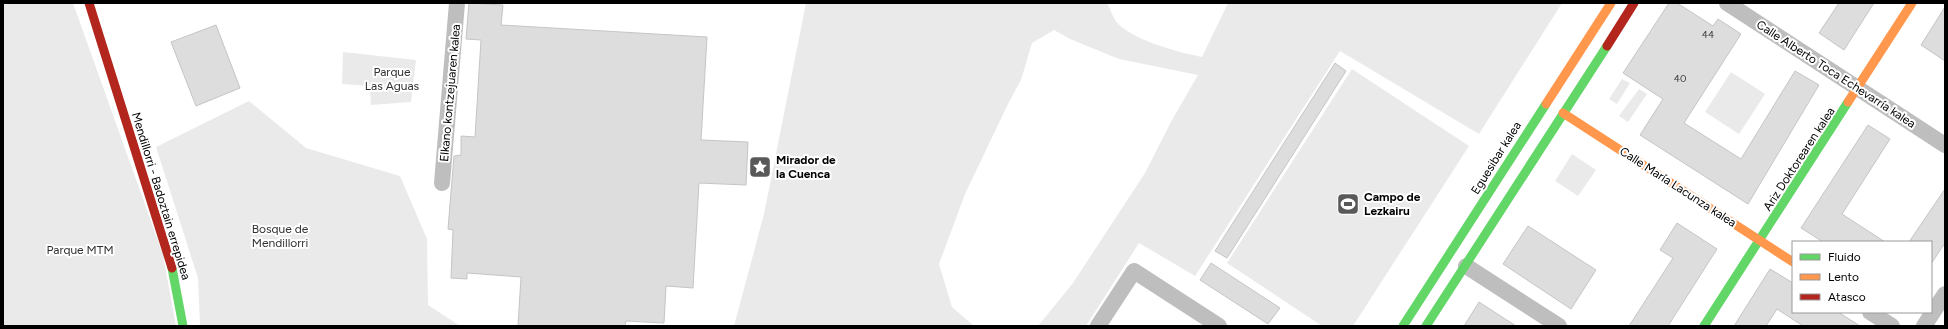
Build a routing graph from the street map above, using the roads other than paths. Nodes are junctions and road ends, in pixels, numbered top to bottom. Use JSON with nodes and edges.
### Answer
{"nodes":[{"id":1,"x":81,"y":3,"type":"edge"},
{"id":2,"x":90,"y":3,"type":"edge"},
{"id":3,"x":457,"y":3,"type":"edge"},
{"id":4,"x":1611,"y":3,"type":"edge"},
{"id":5,"x":1634,"y":3,"type":"edge"},
{"id":6,"x":1727,"y":3,"type":"edge"},
{"id":7,"x":1912,"y":3,"type":"edge"},
{"id":8,"x":110,"y":75,"type":"junction"},
{"id":9,"x":1858,"y":89,"type":"junction"},
{"id":10,"x":1563,"y":113,"type":"junction"},
{"id":11,"x":1945,"y":145,"type":"edge"},
{"id":12,"x":442,"y":183,"type":"dead end"},
{"id":13,"x":1760,"y":241,"type":"junction"},
{"id":14,"x":1792,"y":261,"type":"edge"},
{"id":15,"x":1466,"y":266,"type":"junction"},
{"id":16,"x":1945,"y":294,"type":"edge"},
{"id":17,"x":1872,"y":313,"type":"edge"},
{"id":18,"x":183,"y":326,"type":"edge"},
{"id":19,"x":1098,"y":326,"type":"edge"},
{"id":20,"x":1219,"y":326,"type":"edge"},
{"id":21,"x":1403,"y":326,"type":"edge"},
{"id":22,"x":1426,"y":326,"type":"edge"},
{"id":23,"x":1559,"y":326,"type":"edge"},
{"id":24,"x":1704,"y":326,"type":"edge"},
{"id":25,"x":1892,"y":326,"type":"edge"},
{"id":26,"x":1924,"y":326,"type":"edge"}],
"edges":[{"from":1,"to":8,"type":"street","name":"Mendillorri - Badoztain errepidea"},
{"from":2,"to":8,"type":"street","name":"Mendillorri - Badoztain errepidea"},
{"from":3,"to":12,"type":"street","name":"Elkano kontzejuaren kalea"},
{"from":4,"to":21,"type":"street","name":"Eguesibar kalea"},
{"from":5,"to":10,"type":"street"},
{"from":6,"to":9,"type":"street","name":"Calle Alberto Toca Echevarría kalea"},
{"from":7,"to":9,"type":"street","name":"Ariz Doktorearen kalea"},
{"from":8,"to":18,"type":"street","name":"Mendillorri - Badoztain errepidea"},
{"from":9,"to":11,"type":"street","name":"Calle Alberto Toca Echevarría kalea"},
{"from":9,"to":13,"type":"street","name":"Ariz Doktorearen kalea"},
{"from":10,"to":13,"type":"street","name":"Calle María Lacunza kalea"},
{"from":10,"to":15,"type":"street"},
{"from":13,"to":14,"type":"street","name":"Calle María Lacunza kalea"},
{"from":13,"to":24,"type":"street","name":"Ariz Doktorearen kalea"},
{"from":15,"to":22,"type":"street"},
{"from":15,"to":23,"type":"street"},
{"from":16,"to":26,"type":"street"},
{"from":17,"to":25,"type":"street"},
{"from":19,"to":20,"type":"street"}]}
